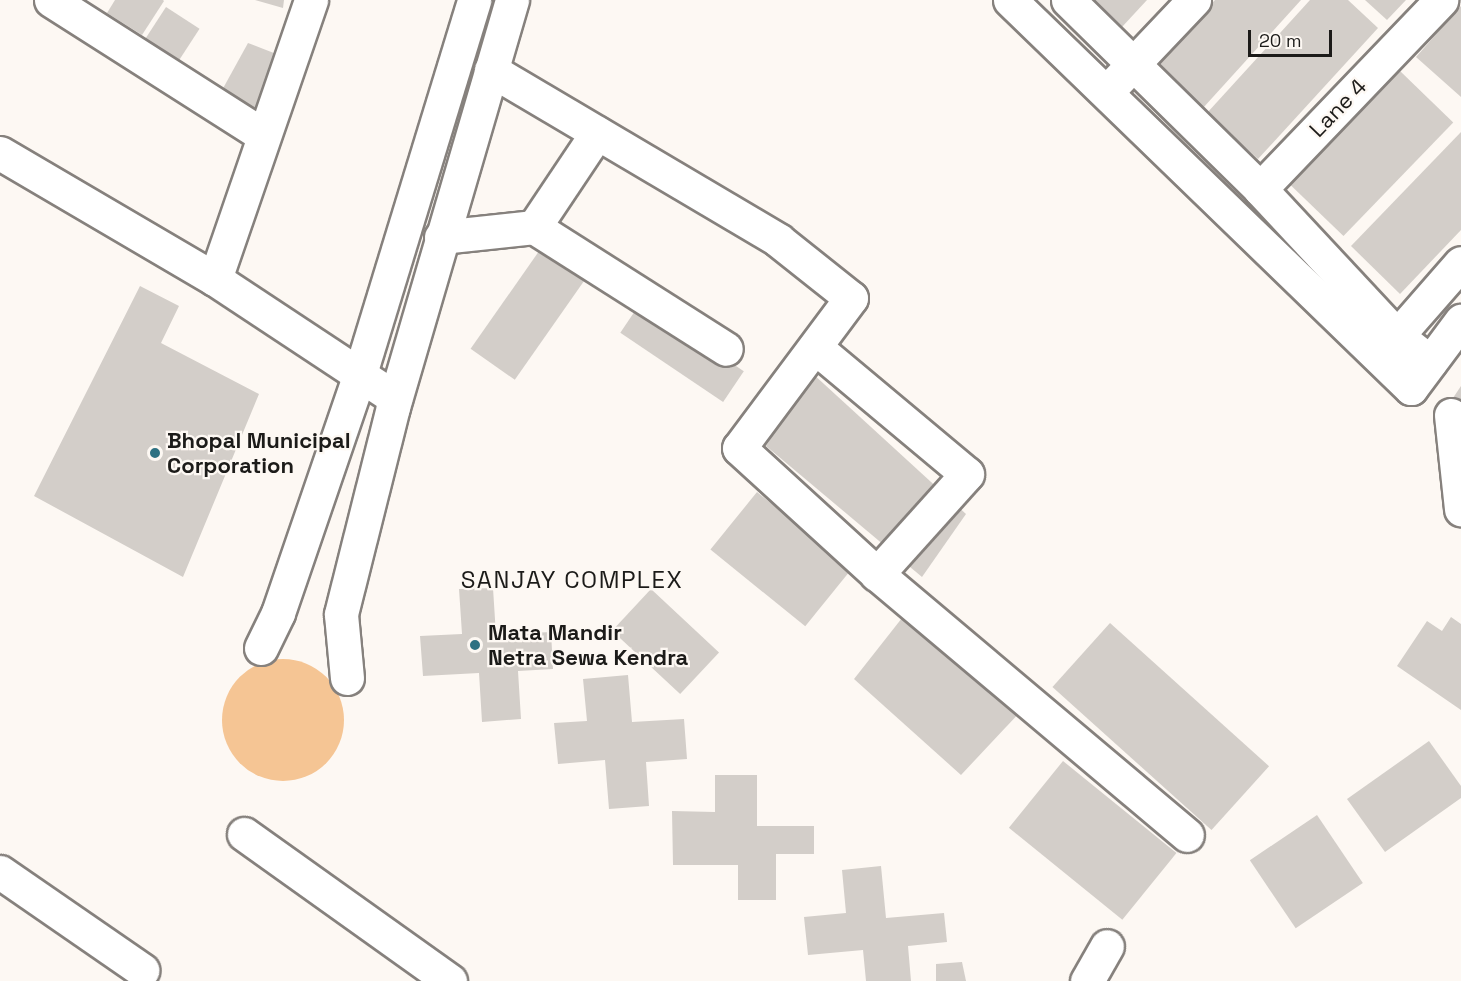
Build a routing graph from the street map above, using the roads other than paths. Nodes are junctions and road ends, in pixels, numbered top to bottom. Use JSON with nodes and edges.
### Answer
{"nodes":[{"id":1,"x":51,"y":0,"type":"edge"},
{"id":2,"x":311,"y":0,"type":"edge"},
{"id":3,"x":474,"y":0,"type":"edge"},
{"id":4,"x":512,"y":0,"type":"edge"},
{"id":5,"x":1010,"y":0,"type":"edge"},
{"id":6,"x":1068,"y":0,"type":"edge"},
{"id":7,"x":1194,"y":0,"type":"edge"},
{"id":8,"x":1441,"y":0,"type":"edge"},
{"id":9,"x":87,"y":8,"type":"edge"},
{"id":10,"x":1133,"y":65,"type":"junction"},
{"id":11,"x":491,"y":70,"type":"junction"},
{"id":12,"x":1105,"y":93,"type":"junction"},
{"id":13,"x":597,"y":133,"type":"junction"},
{"id":14,"x":263,"y":135,"type":"junction"},
{"id":15,"x":0,"y":153,"type":"edge"},
{"id":16,"x":1260,"y":189,"type":"junction"},
{"id":17,"x":534,"y":227,"type":"junction"},
{"id":18,"x":441,"y":237,"type":"junction"},
{"id":19,"x":1461,"y":263,"type":"edge"},
{"id":20,"x":215,"y":279,"type":"junction"},
{"id":21,"x":1461,"y":321,"type":"edge"},
{"id":22,"x":815,"y":347,"type":"junction"},
{"id":23,"x":1387,"y":347,"type":"junction"},
{"id":24,"x":726,"y":349,"type":"dead end"},
{"id":25,"x":1430,"y":362,"type":"junction"},
{"id":26,"x":359,"y":377,"type":"junction"},
{"id":27,"x":1411,"y":388,"type":"junction"},
{"id":28,"x":395,"y":398,"type":"junction"},
{"id":29,"x":1456,"y":418,"type":"edge"},
{"id":30,"x":1461,"y":509,"type":"edge"},
{"id":31,"x":877,"y":574,"type":"junction"},
{"id":32,"x":261,"y":648,"type":"dead end"},
{"id":33,"x":347,"y":678,"type":"dead end"},
{"id":34,"x":244,"y":834,"type":"dead end"},
{"id":35,"x":1187,"y":835,"type":"dead end"},
{"id":36,"x":0,"y":872,"type":"edge"},
{"id":37,"x":1107,"y":946,"type":"dead end"},
{"id":38,"x":142,"y":970,"type":"dead end"},
{"id":39,"x":450,"y":981,"type":"edge"},
{"id":40,"x":1087,"y":981,"type":"edge"}],
"edges":[{"from":1,"to":9,"type":"street"},
{"from":2,"to":14,"type":"street"},
{"from":3,"to":26,"type":"street"},
{"from":4,"to":11,"type":"street"},
{"from":5,"to":12,"type":"street"},
{"from":6,"to":10,"type":"street"},
{"from":7,"to":10,"type":"street"},
{"from":8,"to":16,"type":"street","name":"Lane 4"},
{"from":9,"to":14,"type":"street"},
{"from":10,"to":12,"type":"street"},
{"from":10,"to":16,"type":"street"},
{"from":11,"to":13,"type":"street"},
{"from":11,"to":18,"type":"street"},
{"from":12,"to":23,"type":"street"},
{"from":13,"to":17,"type":"street"},
{"from":13,"to":22,"type":"street"},
{"from":14,"to":20,"type":"street"},
{"from":15,"to":20,"type":"street"},
{"from":16,"to":23,"type":"street"},
{"from":17,"to":18,"type":"street"},
{"from":17,"to":24,"type":"street"},
{"from":18,"to":28,"type":"street"},
{"from":19,"to":23,"type":"street"},
{"from":20,"to":26,"type":"street"},
{"from":21,"to":25,"type":"street"},
{"from":22,"to":31,"type":"street"},
{"from":22,"to":31,"type":"street"},
{"from":23,"to":25,"type":"street"},
{"from":23,"to":27,"type":"street"},
{"from":25,"to":27,"type":"street"},
{"from":26,"to":28,"type":"street"},
{"from":26,"to":32,"type":"street"},
{"from":27,"to":29,"type":"street"},
{"from":28,"to":33,"type":"street"},
{"from":29,"to":30,"type":"street"},
{"from":31,"to":35,"type":"street"},
{"from":34,"to":39,"type":"street"},
{"from":36,"to":38,"type":"street"},
{"from":37,"to":40,"type":"street"}]}
